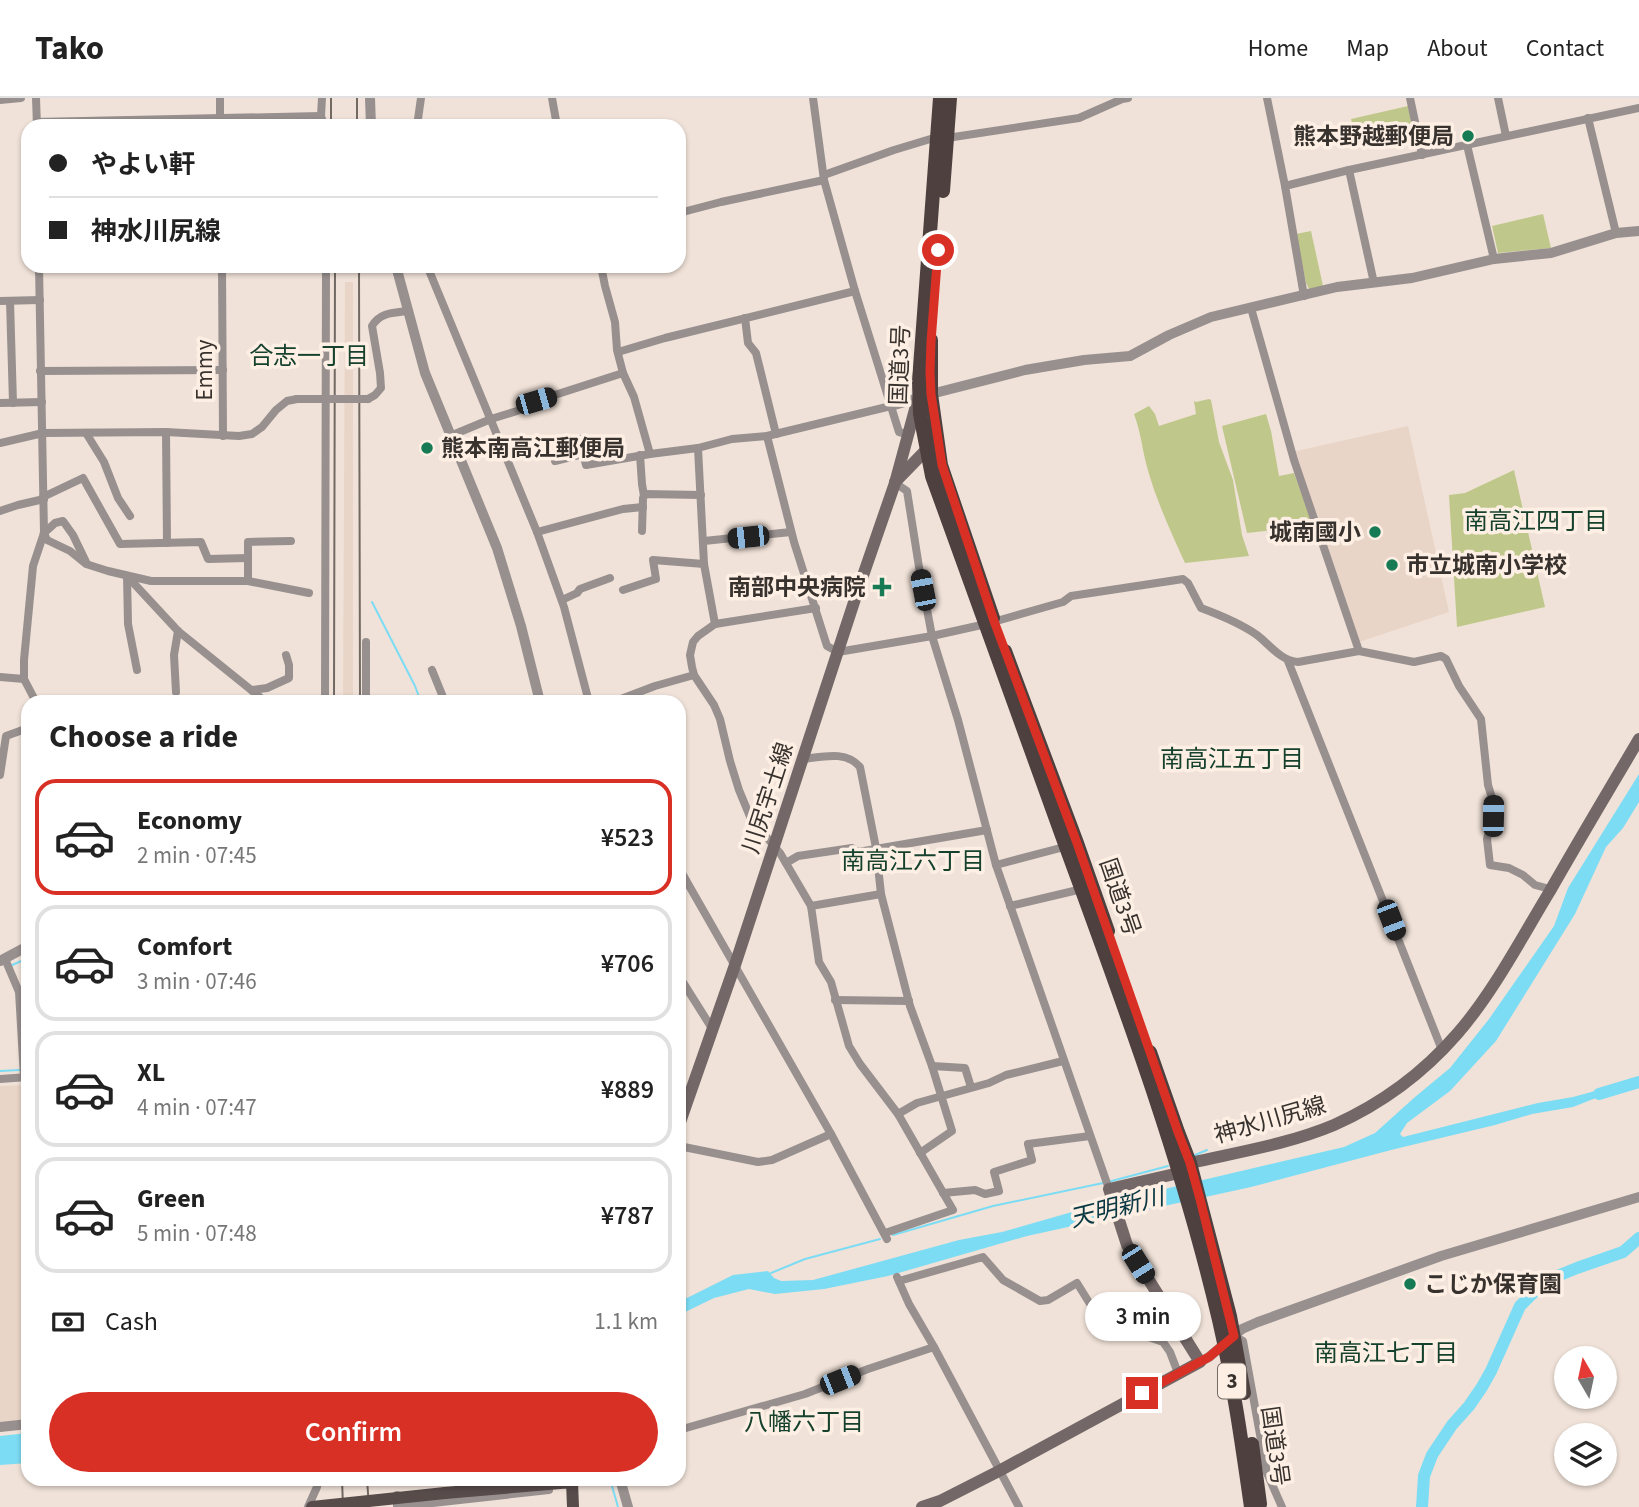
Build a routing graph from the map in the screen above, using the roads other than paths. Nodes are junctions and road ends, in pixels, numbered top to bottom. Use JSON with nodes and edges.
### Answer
{"nodes":[{"id":1,"x":22,"y":98,"type":"edge"},
{"id":2,"x":36,"y":98,"type":"edge"},
{"id":3,"x":220,"y":98,"type":"edge"},
{"id":4,"x":323,"y":98,"type":"edge"},
{"id":5,"x":370,"y":98,"type":"edge"},
{"id":6,"x":421,"y":98,"type":"edge"},
{"id":7,"x":552,"y":98,"type":"edge"},
{"id":8,"x":813,"y":98,"type":"edge"},
{"id":9,"x":940,"y":98,"type":"edge"},
{"id":10,"x":950,"y":98,"type":"edge"},
{"id":11,"x":1128,"y":98,"type":"edge"},
{"id":12,"x":1268,"y":98,"type":"edge"},
{"id":13,"x":1410,"y":98,"type":"edge"},
{"id":14,"x":1498,"y":98,"type":"edge"},
{"id":15,"x":0,"y":100,"type":"edge"},
{"id":16,"x":1639,"y":108,"type":"edge"},
{"id":17,"x":321,"y":116,"type":"junction"},
{"id":18,"x":1588,"y":118,"type":"junction"},
{"id":19,"x":37,"y":119,"type":"edge"},
{"id":20,"x":220,"y":119,"type":"edge"},
{"id":21,"x":278,"y":119,"type":"edge"},
{"id":22,"x":322,"y":119,"type":"edge"},
{"id":23,"x":371,"y":119,"type":"edge"},
{"id":24,"x":418,"y":119,"type":"edge"},
{"id":25,"x":556,"y":119,"type":"edge"},
{"id":26,"x":1506,"y":136,"type":"junction"},
{"id":27,"x":942,"y":137,"type":"junction"},
{"id":28,"x":1467,"y":145,"type":"junction"},
{"id":29,"x":1422,"y":155,"type":"junction"},
{"id":30,"x":1349,"y":170,"type":"junction"},
{"id":31,"x":824,"y":177,"type":"junction"},
{"id":32,"x":1285,"y":186,"type":"junction"},
{"id":33,"x":686,"y":211,"type":"edge"},
{"id":34,"x":1639,"y":231,"type":"edge"},
{"id":35,"x":1616,"y":233,"type":"junction"},
{"id":36,"x":1494,"y":259,"type":"junction"},
{"id":37,"x":39,"y":273,"type":"edge"},
{"id":38,"x":222,"y":273,"type":"edge"},
{"id":39,"x":326,"y":273,"type":"edge"},
{"id":40,"x":398,"y":273,"type":"edge"},
{"id":41,"x":430,"y":273,"type":"edge"},
{"id":42,"x":602,"y":273,"type":"edge"},
{"id":43,"x":1374,"y":283,"type":"junction"},
{"id":44,"x":855,"y":291,"type":"junction"},
{"id":45,"x":1304,"y":296,"type":"junction"},
{"id":46,"x":40,"y":300,"type":"junction"},
{"id":47,"x":0,"y":301,"type":"edge"},
{"id":48,"x":10,"y":301,"type":"junction"},
{"id":49,"x":1251,"y":308,"type":"junction"},
{"id":50,"x":408,"y":311,"type":"junction"},
{"id":51,"x":745,"y":318,"type":"junction"},
{"id":52,"x":618,"y":352,"type":"junction"},
{"id":53,"x":223,"y":370,"type":"junction"},
{"id":54,"x":40,"y":371,"type":"junction"},
{"id":55,"x":623,"y":373,"type":"junction"},
{"id":56,"x":925,"y":396,"type":"junction"},
{"id":57,"x":42,"y":402,"type":"junction"},
{"id":58,"x":0,"y":403,"type":"edge"},
{"id":59,"x":13,"y":403,"type":"junction"},
{"id":60,"x":891,"y":406,"type":"junction"},
{"id":61,"x":491,"y":419,"type":"junction"},
{"id":62,"x":166,"y":432,"type":"junction"},
{"id":63,"x":43,"y":433,"type":"junction"},
{"id":64,"x":86,"y":433,"type":"junction"},
{"id":65,"x":907,"y":434,"type":"junction"},
{"id":66,"x":771,"y":435,"type":"junction"},
{"id":67,"x":223,"y":436,"type":"junction"},
{"id":68,"x":450,"y":436,"type":"junction"},
{"id":69,"x":579,"y":439,"type":"dead end"},
{"id":70,"x":0,"y":443,"type":"edge"},
{"id":71,"x":932,"y":445,"type":"junction"},
{"id":72,"x":698,"y":448,"type":"junction"},
{"id":73,"x":583,"y":454,"type":"junction"},
{"id":74,"x":645,"y":455,"type":"junction"},
{"id":75,"x":900,"y":460,"type":"junction"},
{"id":76,"x":555,"y":461,"type":"dead end"},
{"id":77,"x":932,"y":476,"type":"junction"},
{"id":78,"x":895,"y":483,"type":"junction"},
{"id":79,"x":701,"y":495,"type":"junction"},
{"id":80,"x":644,"y":496,"type":"junction"},
{"id":81,"x":43,"y":498,"type":"junction"},
{"id":82,"x":643,"y":507,"type":"junction"},
{"id":83,"x":0,"y":511,"type":"edge"},
{"id":84,"x":130,"y":516,"type":"dead end"},
{"id":85,"x":642,"y":531,"type":"dead end"},
{"id":86,"x":537,"y":532,"type":"junction"},
{"id":87,"x":791,"y":532,"type":"junction"},
{"id":88,"x":44,"y":533,"type":"junction"},
{"id":89,"x":290,"y":541,"type":"dead end"},
{"id":90,"x":704,"y":541,"type":"junction"},
{"id":91,"x":166,"y":543,"type":"junction"},
{"id":92,"x":248,"y":558,"type":"junction"},
{"id":93,"x":86,"y":564,"type":"junction"},
{"id":94,"x":704,"y":564,"type":"junction"},
{"id":95,"x":127,"y":576,"type":"junction"},
{"id":96,"x":610,"y":578,"type":"dead end"},
{"id":97,"x":248,"y":581,"type":"junction"},
{"id":98,"x":623,"y":590,"type":"dead end"},
{"id":99,"x":309,"y":593,"type":"dead end"},
{"id":100,"x":562,"y":600,"type":"junction"},
{"id":101,"x":816,"y":608,"type":"junction"},
{"id":102,"x":990,"y":622,"type":"junction"},
{"id":103,"x":715,"y":624,"type":"junction"},
{"id":104,"x":178,"y":631,"type":"junction"},
{"id":105,"x":932,"y":636,"type":"junction"},
{"id":106,"x":366,"y":642,"type":"dead end"},
{"id":107,"x":1359,"y":650,"type":"junction"},
{"id":108,"x":838,"y":652,"type":"junction"},
{"id":109,"x":286,"y":655,"type":"dead end"},
{"id":110,"x":1288,"y":661,"type":"junction"},
{"id":111,"x":137,"y":670,"type":"dead end"},
{"id":112,"x":432,"y":670,"type":"dead end"},
{"id":113,"x":694,"y":675,"type":"junction"},
{"id":114,"x":0,"y":677,"type":"edge"},
{"id":115,"x":24,"y":679,"type":"junction"},
{"id":116,"x":252,"y":690,"type":"junction"},
{"id":117,"x":176,"y":692,"type":"dead end"},
{"id":118,"x":32,"y":695,"type":"edge"},
{"id":119,"x":258,"y":695,"type":"edge"},
{"id":120,"x":325,"y":695,"type":"edge"},
{"id":121,"x":366,"y":695,"type":"edge"},
{"id":122,"x":442,"y":695,"type":"edge"},
{"id":123,"x":538,"y":695,"type":"edge"},
{"id":124,"x":587,"y":695,"type":"edge"},
{"id":125,"x":631,"y":695,"type":"edge"},
{"id":126,"x":21,"y":731,"type":"edge"},
{"id":127,"x":1639,"y":739,"type":"edge"},
{"id":128,"x":803,"y":759,"type":"junction"},
{"id":129,"x":0,"y":775,"type":"edge"},
{"id":130,"x":987,"y":830,"type":"junction"},
{"id":131,"x":1072,"y":845,"type":"junction"},
{"id":132,"x":774,"y":846,"type":"junction"},
{"id":133,"x":876,"y":848,"type":"junction"},
{"id":134,"x":786,"y":863,"type":"junction"},
{"id":135,"x":996,"y":864,"type":"junction"},
{"id":136,"x":686,"y":879,"type":"edge"},
{"id":137,"x":1082,"y":889,"type":"junction"},
{"id":138,"x":1550,"y":889,"type":"junction"},
{"id":139,"x":881,"y":894,"type":"junction"},
{"id":140,"x":811,"y":906,"type":"junction"},
{"id":141,"x":1010,"y":906,"type":"junction"},
{"id":142,"x":21,"y":950,"type":"edge"},
{"id":143,"x":2,"y":960,"type":"edge"},
{"id":144,"x":735,"y":965,"type":"junction"},
{"id":145,"x":686,"y":987,"type":"edge"},
{"id":146,"x":835,"y":1000,"type":"junction"},
{"id":147,"x":909,"y":1001,"type":"junction"},
{"id":148,"x":21,"y":1016,"type":"edge"},
{"id":149,"x":713,"y":1030,"type":"junction"},
{"id":150,"x":1442,"y":1050,"type":"junction"},
{"id":151,"x":1063,"y":1061,"type":"junction"},
{"id":152,"x":932,"y":1066,"type":"junction"},
{"id":153,"x":21,"y":1077,"type":"edge"},
{"id":154,"x":0,"y":1079,"type":"edge"},
{"id":155,"x":971,"y":1087,"type":"junction"},
{"id":156,"x":941,"y":1098,"type":"junction"},
{"id":157,"x":686,"y":1105,"type":"edge"},
{"id":158,"x":898,"y":1114,"type":"junction"},
{"id":159,"x":831,"y":1134,"type":"junction"},
{"id":160,"x":1090,"y":1136,"type":"junction"},
{"id":161,"x":686,"y":1147,"type":"edge"},
{"id":162,"x":920,"y":1153,"type":"junction"},
{"id":163,"x":1186,"y":1174,"type":"junction"},
{"id":164,"x":943,"y":1193,"type":"junction"},
{"id":165,"x":1110,"y":1194,"type":"junction"},
{"id":166,"x":1639,"y":1197,"type":"edge"},
{"id":167,"x":1229,"y":1340,"type":"junction"},
{"id":168,"x":934,"y":1347,"type":"junction"},
{"id":169,"x":1199,"y":1362,"type":"junction"},
{"id":170,"x":1178,"y":1373,"type":"junction"},
{"id":171,"x":21,"y":1425,"type":"edge"},
{"id":172,"x":0,"y":1427,"type":"edge"},
{"id":173,"x":686,"y":1428,"type":"edge"},
{"id":174,"x":999,"y":1471,"type":"junction"},
{"id":175,"x":317,"y":1486,"type":"edge"},
{"id":176,"x":462,"y":1486,"type":"edge"},
{"id":177,"x":513,"y":1486,"type":"edge"},
{"id":178,"x":560,"y":1486,"type":"edge"},
{"id":179,"x":571,"y":1486,"type":"edge"},
{"id":180,"x":622,"y":1486,"type":"edge"},
{"id":181,"x":310,"y":1507,"type":"edge"},
{"id":182,"x":573,"y":1507,"type":"edge"},
{"id":183,"x":628,"y":1507,"type":"edge"},
{"id":184,"x":922,"y":1507,"type":"edge"},
{"id":185,"x":1019,"y":1507,"type":"edge"},
{"id":186,"x":1251,"y":1507,"type":"edge"},
{"id":187,"x":1260,"y":1507,"type":"edge"},
{"id":188,"x":1282,"y":1507,"type":"edge"}],
"edges":[{"from":1,"to":15,"type":"street"},
{"from":2,"to":19,"type":"street"},
{"from":3,"to":20,"type":"street"},
{"from":4,"to":17,"type":"street"},
{"from":5,"to":23,"type":"street"},
{"from":6,"to":24,"type":"street"},
{"from":7,"to":25,"type":"street"},
{"from":8,"to":31,"type":"street"},
{"from":9,"to":27,"type":"highway","name":"国道3号","number":"3"},
{"from":10,"to":27,"type":"highway","name":"国道3号","number":"3"},
{"from":11,"to":27,"type":"street"},
{"from":12,"to":32,"type":"street"},
{"from":13,"to":29,"type":"street"},
{"from":14,"to":26,"type":"street"},
{"from":16,"to":18,"type":"street"},
{"from":17,"to":21,"type":"street"},
{"from":17,"to":22,"type":"street"},
{"from":18,"to":26,"type":"street"},
{"from":18,"to":35,"type":"street"},
{"from":26,"to":28,"type":"street"},
{"from":27,"to":31,"type":"street"},
{"from":27,"to":56,"type":"highway","name":"国道3号","number":"3"},
{"from":28,"to":29,"type":"street"},
{"from":28,"to":36,"type":"street"},
{"from":29,"to":30,"type":"street"},
{"from":30,"to":32,"type":"street"},
{"from":30,"to":43,"type":"street"},
{"from":31,"to":33,"type":"street"},
{"from":31,"to":44,"type":"street"},
{"from":32,"to":45,"type":"street"},
{"from":34,"to":35,"type":"street"},
{"from":35,"to":36,"type":"street"},
{"from":36,"to":43,"type":"street"},
{"from":37,"to":46,"type":"street"},
{"from":38,"to":53,"type":"street","name":"Emmy"},
{"from":39,"to":120,"type":"street"},
{"from":40,"to":50,"type":"street"},
{"from":41,"to":61,"type":"street"},
{"from":42,"to":52,"type":"street"},
{"from":43,"to":45,"type":"street"},
{"from":44,"to":51,"type":"street"},
{"from":44,"to":60,"type":"street"},
{"from":45,"to":49,"type":"street"},
{"from":46,"to":48,"type":"street"},
{"from":46,"to":54,"type":"street"},
{"from":47,"to":48,"type":"street"},
{"from":48,"to":59,"type":"street"},
{"from":49,"to":56,"type":"street"},
{"from":49,"to":107,"type":"street"},
{"from":50,"to":67,"type":"street","bridge":true},
{"from":50,"to":68,"type":"street"},
{"from":51,"to":52,"type":"street"},
{"from":51,"to":66,"type":"street"},
{"from":52,"to":55,"type":"street"},
{"from":53,"to":54,"type":"street"},
{"from":53,"to":67,"type":"street","name":"Emmy"},
{"from":54,"to":57,"type":"street"},
{"from":55,"to":61,"type":"street"},
{"from":55,"to":74,"type":"street"},
{"from":56,"to":60,"type":"street"},
{"from":56,"to":65,"type":"main road","name":"川尻宇土線"},
{"from":56,"to":71,"type":"highway","name":"国道3号","number":"3"},
{"from":57,"to":59,"type":"street"},
{"from":57,"to":63,"type":"street"},
{"from":58,"to":59,"type":"street"},
{"from":60,"to":65,"type":"street"},
{"from":60,"to":66,"type":"street"},
{"from":61,"to":68,"type":"street"},
{"from":61,"to":86,"type":"street"},
{"from":62,"to":64,"type":"street"},
{"from":62,"to":67,"type":"street"},
{"from":62,"to":91,"type":"street"},
{"from":63,"to":64,"type":"street"},
{"from":63,"to":70,"type":"street"},
{"from":63,"to":81,"type":"street"},
{"from":64,"to":84,"type":"street"},
{"from":65,"to":75,"type":"main road","name":"川尻宇土線"},
{"from":66,"to":72,"type":"street"},
{"from":66,"to":87,"type":"street"},
{"from":68,"to":123,"type":"street"},
{"from":69,"to":73,"type":"street"},
{"from":71,"to":75,"type":"main road"},
{"from":71,"to":77,"type":"highway","name":"国道3号","number":"3"},
{"from":71,"to":78,"type":"main road","name":"川尻宇土線"},
{"from":71,"to":102,"type":"highway","name":"国道3号","number":"3"},
{"from":72,"to":74,"type":"street"},
{"from":72,"to":79,"type":"street"},
{"from":73,"to":74,"type":"street"},
{"from":73,"to":76,"type":"street"},
{"from":74,"to":80,"type":"street"},
{"from":75,"to":78,"type":"main road","name":"川尻宇土線"},
{"from":77,"to":78,"type":"main road"},
{"from":77,"to":102,"type":"highway","name":"国道3号","number":"3"},
{"from":78,"to":105,"type":"street"},
{"from":78,"to":108,"type":"main road","name":"川尻宇土線"},
{"from":79,"to":80,"type":"street"},
{"from":79,"to":90,"type":"street"},
{"from":80,"to":82,"type":"street"},
{"from":81,"to":83,"type":"street"},
{"from":81,"to":88,"type":"street"},
{"from":81,"to":91,"type":"street"},
{"from":82,"to":85,"type":"street"},
{"from":82,"to":86,"type":"street"},
{"from":86,"to":100,"type":"street"},
{"from":87,"to":90,"type":"street"},
{"from":87,"to":101,"type":"street"},
{"from":88,"to":93,"type":"street"},
{"from":88,"to":93,"type":"street"},
{"from":88,"to":115,"type":"street"},
{"from":89,"to":92,"type":"street"},
{"from":90,"to":94,"type":"street"},
{"from":91,"to":92,"type":"street"},
{"from":92,"to":97,"type":"street"},
{"from":93,"to":95,"type":"street"},
{"from":94,"to":98,"type":"street"},
{"from":94,"to":103,"type":"street"},
{"from":95,"to":97,"type":"street"},
{"from":95,"to":104,"type":"street"},
{"from":95,"to":111,"type":"street"},
{"from":96,"to":100,"type":"street"},
{"from":97,"to":99,"type":"street"},
{"from":100,"to":124,"type":"street"},
{"from":101,"to":103,"type":"street"},
{"from":101,"to":108,"type":"street"},
{"from":102,"to":105,"type":"street"},
{"from":102,"to":110,"type":"street"},
{"from":102,"to":131,"type":"highway","name":"国道3号","number":"3"},
{"from":103,"to":113,"type":"street"},
{"from":104,"to":116,"type":"street"},
{"from":104,"to":117,"type":"street"},
{"from":105,"to":108,"type":"street"},
{"from":105,"to":130,"type":"street"},
{"from":106,"to":121,"type":"street"},
{"from":107,"to":110,"type":"street"},
{"from":107,"to":138,"type":"street"},
{"from":108,"to":128,"type":"main road","name":"川尻宇土線"},
{"from":109,"to":116,"type":"street"},
{"from":110,"to":150,"type":"street"},
{"from":112,"to":122,"type":"street"},
{"from":113,"to":125,"type":"street"},
{"from":113,"to":132,"type":"street"},
{"from":114,"to":115,"type":"street"},
{"from":115,"to":118,"type":"street"},
{"from":116,"to":119,"type":"street"},
{"from":126,"to":129,"type":"street"},
{"from":127,"to":138,"type":"main road","name":"神水川尻線"},
{"from":128,"to":132,"type":"main road","name":"川尻宇土線"},
{"from":128,"to":133,"type":"street"},
{"from":130,"to":133,"type":"street"},
{"from":130,"to":135,"type":"street"},
{"from":131,"to":135,"type":"street"},
{"from":131,"to":137,"type":"highway","name":"国道3号","number":"3"},
{"from":131,"to":163,"type":"highway","name":"国道3号","number":"3"},
{"from":132,"to":134,"type":"street"},
{"from":132,"to":144,"type":"main road","name":"川尻宇土線"},
{"from":133,"to":134,"type":"street"},
{"from":133,"to":139,"type":"street"},
{"from":134,"to":140,"type":"street"},
{"from":135,"to":141,"type":"street"},
{"from":136,"to":144,"type":"street"},
{"from":137,"to":141,"type":"street"},
{"from":137,"to":163,"type":"highway","name":"国道3号","number":"3"},
{"from":138,"to":150,"type":"main road","name":"神水川尻線"},
{"from":139,"to":140,"type":"street"},
{"from":139,"to":147,"type":"street"},
{"from":140,"to":146,"type":"street"},
{"from":141,"to":151,"type":"street"},
{"from":142,"to":143,"type":"street"},
{"from":143,"to":148,"type":"street"},
{"from":144,"to":149,"type":"main road","name":"川尻宇土線"},
{"from":144,"to":159,"type":"street"},
{"from":145,"to":149,"type":"street"},
{"from":146,"to":147,"type":"street"},
{"from":146,"to":158,"type":"street"},
{"from":147,"to":152,"type":"street"},
{"from":149,"to":157,"type":"main road","name":"川尻宇土線"},
{"from":150,"to":163,"type":"main road","name":"神水川尻線"},
{"from":151,"to":155,"type":"street"},
{"from":151,"to":160,"type":"street"},
{"from":152,"to":155,"type":"street"},
{"from":152,"to":156,"type":"street"},
{"from":153,"to":154,"type":"street"},
{"from":155,"to":156,"type":"street"},
{"from":156,"to":158,"type":"street"},
{"from":156,"to":162,"type":"street"},
{"from":158,"to":162,"type":"street"},
{"from":159,"to":161,"type":"street"},
{"from":159,"to":164,"type":"street"},
{"from":160,"to":164,"type":"street"},
{"from":160,"to":165,"type":"street"},
{"from":162,"to":164,"type":"street"},
{"from":163,"to":165,"type":"main road","name":"神水川尻線"},
{"from":163,"to":167,"type":"highway","name":"国道3号","number":"3"},
{"from":165,"to":169,"type":"main road"},
{"from":166,"to":167,"type":"street"},
{"from":167,"to":169,"type":"street"},
{"from":167,"to":186,"type":"highway","name":"国道3号","number":"3"},
{"from":167,"to":187,"type":"highway","name":"国道3号","number":"3"},
{"from":167,"to":188,"type":"street"},
{"from":168,"to":170,"type":"street"},
{"from":168,"to":173,"type":"street"},
{"from":168,"to":174,"type":"street"},
{"from":169,"to":170,"type":"main road"},
{"from":170,"to":174,"type":"main road"},
{"from":171,"to":172,"type":"street"},
{"from":174,"to":184,"type":"main road"},
{"from":174,"to":185,"type":"street"},
{"from":175,"to":181,"type":"street"},
{"from":176,"to":178,"type":"street"},
{"from":177,"to":181,"type":"main road","bridge":true},
{"from":179,"to":182,"type":"main road"},
{"from":180,"to":183,"type":"street"}]}
